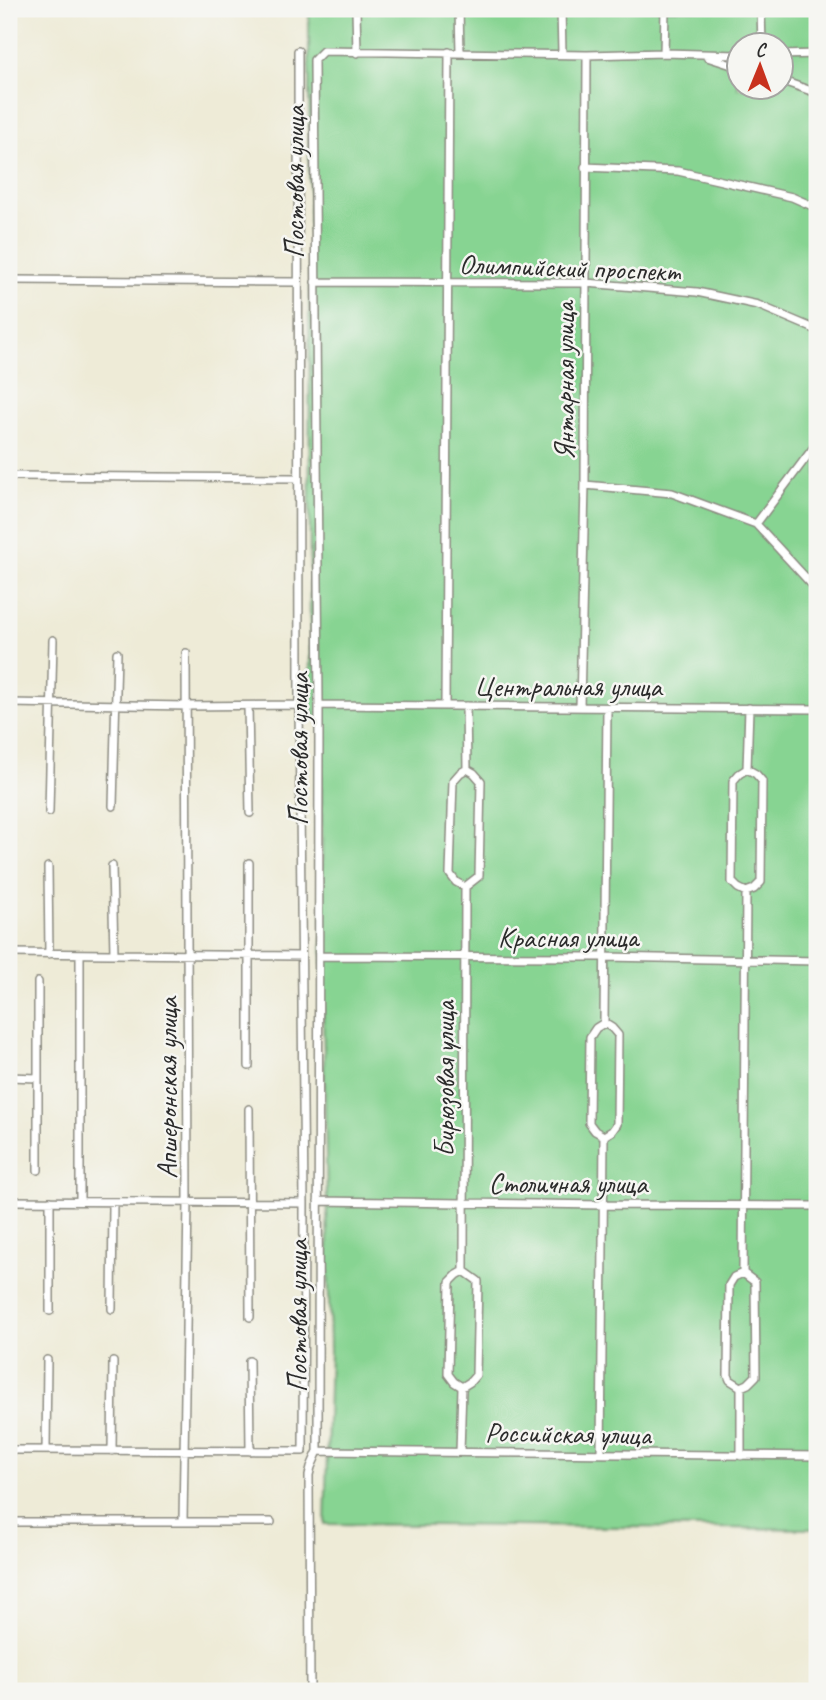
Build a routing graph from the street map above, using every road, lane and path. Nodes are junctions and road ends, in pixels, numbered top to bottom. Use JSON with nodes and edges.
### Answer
{"nodes":[{"id":1,"x":356,"y":9,"type":"edge"},
{"id":2,"x":460,"y":9,"type":"edge"},
{"id":3,"x":561,"y":9,"type":"edge"},
{"id":4,"x":665,"y":9,"type":"edge"},
{"id":5,"x":761,"y":9,"type":"edge"},
{"id":6,"x":762,"y":32,"type":"edge"},
{"id":7,"x":298,"y":51,"type":"dead end"},
{"id":8,"x":449,"y":52,"type":"junction"},
{"id":9,"x":460,"y":52,"type":"junction"},
{"id":10,"x":357,"y":53,"type":"junction"},
{"id":11,"x":562,"y":53,"type":"junction"},
{"id":12,"x":664,"y":53,"type":"junction"},
{"id":13,"x":699,"y":54,"type":"junction"},
{"id":14,"x":817,"y":54,"type":"edge"},
{"id":15,"x":587,"y":55,"type":"junction"},
{"id":16,"x":724,"y":55,"type":"edge"},
{"id":17,"x":794,"y":55,"type":"edge"},
{"id":18,"x":724,"y":62,"type":"edge"},
{"id":19,"x":794,"y":85,"type":"edge"},
{"id":20,"x":817,"y":93,"type":"edge"},
{"id":21,"x":585,"y":167,"type":"junction"},
{"id":22,"x":817,"y":208,"type":"edge"},
{"id":23,"x":9,"y":280,"type":"edge"},
{"id":24,"x":298,"y":282,"type":"junction"},
{"id":25,"x":315,"y":282,"type":"junction"},
{"id":26,"x":586,"y":283,"type":"junction"},
{"id":27,"x":447,"y":284,"type":"junction"},
{"id":28,"x":817,"y":330,"type":"edge"},
{"id":29,"x":817,"y":443,"type":"edge"},
{"id":30,"x":9,"y":476,"type":"edge"},
{"id":31,"x":298,"y":478,"type":"junction"},
{"id":32,"x":585,"y":485,"type":"junction"},
{"id":33,"x":756,"y":524,"type":"junction"},
{"id":34,"x":817,"y":590,"type":"edge"},
{"id":35,"x":53,"y":640,"type":"dead end"},
{"id":36,"x":117,"y":653,"type":"dead end"},
{"id":37,"x":186,"y":653,"type":"dead end"},
{"id":38,"x":9,"y":703,"type":"edge"},
{"id":39,"x":52,"y":704,"type":"junction"},
{"id":40,"x":117,"y":705,"type":"junction"},
{"id":41,"x":299,"y":705,"type":"junction"},
{"id":42,"x":319,"y":705,"type":"junction"},
{"id":43,"x":187,"y":706,"type":"junction"},
{"id":44,"x":248,"y":706,"type":"junction"},
{"id":45,"x":445,"y":706,"type":"junction"},
{"id":46,"x":466,"y":706,"type":"junction"},
{"id":47,"x":580,"y":707,"type":"junction"},
{"id":48,"x":607,"y":708,"type":"junction"},
{"id":49,"x":749,"y":708,"type":"junction"},
{"id":50,"x":817,"y":709,"type":"edge"},
{"id":51,"x":467,"y":769,"type":"junction"},
{"id":52,"x":747,"y":769,"type":"junction"},
{"id":53,"x":113,"y":806,"type":"dead end"},
{"id":54,"x":49,"y":812,"type":"dead end"},
{"id":55,"x":250,"y":813,"type":"dead end"},
{"id":56,"x":249,"y":863,"type":"dead end"},
{"id":57,"x":112,"y":866,"type":"dead end"},
{"id":58,"x":48,"y":867,"type":"dead end"},
{"id":59,"x":465,"y":887,"type":"junction"},
{"id":60,"x":746,"y":892,"type":"junction"},
{"id":61,"x":9,"y":953,"type":"edge"},
{"id":62,"x":49,"y":954,"type":"junction"},
{"id":63,"x":80,"y":954,"type":"junction"},
{"id":64,"x":114,"y":954,"type":"junction"},
{"id":65,"x":188,"y":955,"type":"junction"},
{"id":66,"x":248,"y":955,"type":"junction"},
{"id":67,"x":301,"y":956,"type":"junction"},
{"id":68,"x":319,"y":956,"type":"junction"},
{"id":69,"x":606,"y":957,"type":"junction"},
{"id":70,"x":466,"y":958,"type":"junction"},
{"id":71,"x":746,"y":960,"type":"junction"},
{"id":72,"x":817,"y":961,"type":"edge"},
{"id":73,"x":38,"y":982,"type":"dead end"},
{"id":74,"x":604,"y":1023,"type":"junction"},
{"id":75,"x":249,"y":1066,"type":"dead end"},
{"id":76,"x":9,"y":1077,"type":"edge"},
{"id":77,"x":38,"y":1078,"type":"junction"},
{"id":78,"x":248,"y":1110,"type":"dead end"},
{"id":79,"x":604,"y":1136,"type":"junction"},
{"id":80,"x":38,"y":1170,"type":"dead end"},
{"id":81,"x":9,"y":1201,"type":"edge"},
{"id":82,"x":50,"y":1201,"type":"junction"},
{"id":83,"x":80,"y":1201,"type":"junction"},
{"id":84,"x":318,"y":1201,"type":"junction"},
{"id":85,"x":113,"y":1202,"type":"junction"},
{"id":86,"x":188,"y":1202,"type":"junction"},
{"id":87,"x":249,"y":1202,"type":"junction"},
{"id":88,"x":304,"y":1203,"type":"junction"},
{"id":89,"x":464,"y":1203,"type":"junction"},
{"id":90,"x":604,"y":1205,"type":"junction"},
{"id":91,"x":743,"y":1205,"type":"junction"},
{"id":92,"x":817,"y":1206,"type":"edge"},
{"id":93,"x":464,"y":1270,"type":"junction"},
{"id":94,"x":743,"y":1273,"type":"junction"},
{"id":95,"x":112,"y":1309,"type":"dead end"},
{"id":96,"x":50,"y":1311,"type":"dead end"},
{"id":97,"x":250,"y":1317,"type":"dead end"},
{"id":98,"x":47,"y":1360,"type":"dead end"},
{"id":99,"x":249,"y":1361,"type":"dead end"},
{"id":100,"x":113,"y":1362,"type":"dead end"},
{"id":101,"x":461,"y":1387,"type":"junction"},
{"id":102,"x":741,"y":1387,"type":"junction"},
{"id":103,"x":9,"y":1450,"type":"edge"},
{"id":104,"x":46,"y":1450,"type":"junction"},
{"id":105,"x":112,"y":1451,"type":"junction"},
{"id":106,"x":185,"y":1451,"type":"junction"},
{"id":107,"x":250,"y":1451,"type":"junction"},
{"id":108,"x":318,"y":1451,"type":"junction"},
{"id":109,"x":460,"y":1452,"type":"junction"},
{"id":110,"x":601,"y":1454,"type":"junction"},
{"id":111,"x":741,"y":1456,"type":"junction"},
{"id":112,"x":817,"y":1456,"type":"edge"},
{"id":113,"x":9,"y":1522,"type":"edge"},
{"id":114,"x":183,"y":1522,"type":"junction"},
{"id":115,"x":271,"y":1522,"type":"dead end"},
{"id":116,"x":310,"y":1691,"type":"edge"}],
"edges":[{"from":1,"to":10,"type":"street"},
{"from":2,"to":9,"type":"street"},
{"from":3,"to":11,"type":"street"},
{"from":4,"to":12,"type":"street"},
{"from":5,"to":6,"type":"street"},
{"from":7,"to":24,"type":"street","name":"Постовая улица"},
{"from":8,"to":9,"type":"street"},
{"from":8,"to":10,"type":"street"},
{"from":8,"to":27,"type":"street"},
{"from":9,"to":11,"type":"street"},
{"from":10,"to":25,"type":"street","name":"Постовая улица"},
{"from":11,"to":15,"type":"street"},
{"from":12,"to":13,"type":"street"},
{"from":12,"to":15,"type":"street"},
{"from":13,"to":16,"type":"street"},
{"from":13,"to":18,"type":"street"},
{"from":14,"to":17,"type":"street"},
{"from":15,"to":21,"type":"street","name":"Янтарная улица"},
{"from":19,"to":20,"type":"street"},
{"from":21,"to":22,"type":"street"},
{"from":21,"to":26,"type":"street","name":"Янтарная улица"},
{"from":23,"to":24,"type":"street"},
{"from":24,"to":31,"type":"street","name":"Постовая улица"},
{"from":25,"to":27,"type":"street","name":"Олимпийский проспект"},
{"from":25,"to":42,"type":"street","name":"Постовая улица"},
{"from":26,"to":27,"type":"street","name":"Олимпийский проспект"},
{"from":26,"to":28,"type":"street","name":"Олимпийский проспект"},
{"from":26,"to":32,"type":"street","name":"Янтарная улица"},
{"from":27,"to":45,"type":"street"},
{"from":29,"to":33,"type":"street"},
{"from":30,"to":31,"type":"street"},
{"from":31,"to":41,"type":"street","name":"Постовая улица"},
{"from":32,"to":33,"type":"street"},
{"from":32,"to":47,"type":"street","name":"Янтарная улица"},
{"from":33,"to":34,"type":"street"},
{"from":35,"to":39,"type":"street"},
{"from":36,"to":40,"type":"street"},
{"from":37,"to":43,"type":"street","name":"Апшеронская улица"},
{"from":38,"to":39,"type":"street"},
{"from":39,"to":40,"type":"street"},
{"from":39,"to":54,"type":"street"},
{"from":40,"to":43,"type":"street"},
{"from":40,"to":53,"type":"street"},
{"from":41,"to":44,"type":"street"},
{"from":41,"to":67,"type":"street","name":"Постовая улица"},
{"from":42,"to":45,"type":"street","name":"Центральная улица"},
{"from":42,"to":68,"type":"street","name":"Постовая улица"},
{"from":43,"to":44,"type":"street"},
{"from":43,"to":65,"type":"street","name":"Апшеронская улица"},
{"from":44,"to":55,"type":"street"},
{"from":45,"to":46,"type":"street","name":"Центральная улица"},
{"from":46,"to":47,"type":"street","name":"Центральная улица"},
{"from":46,"to":51,"type":"street","name":"Бирюзовая улица"},
{"from":47,"to":48,"type":"street","name":"Центральная улица"},
{"from":48,"to":49,"type":"street","name":"Центральная улица"},
{"from":48,"to":69,"type":"street"},
{"from":49,"to":50,"type":"street","name":"Центральная улица"},
{"from":49,"to":52,"type":"street"},
{"from":51,"to":59,"type":"street","name":"Бирюзовая улица"},
{"from":51,"to":59,"type":"street","name":"Бирюзовая улица"},
{"from":52,"to":60,"type":"street"},
{"from":52,"to":60,"type":"street"},
{"from":56,"to":66,"type":"street"},
{"from":57,"to":64,"type":"street"},
{"from":58,"to":62,"type":"street"},
{"from":59,"to":70,"type":"street","name":"Бирюзовая улица"},
{"from":60,"to":71,"type":"street"},
{"from":61,"to":62,"type":"street"},
{"from":62,"to":63,"type":"street"},
{"from":63,"to":64,"type":"street"},
{"from":63,"to":83,"type":"street"},
{"from":64,"to":65,"type":"street"},
{"from":65,"to":66,"type":"street"},
{"from":65,"to":86,"type":"street","name":"Апшеронская улица"},
{"from":66,"to":67,"type":"street"},
{"from":66,"to":75,"type":"street"},
{"from":67,"to":88,"type":"street","name":"Постовая улица"},
{"from":68,"to":70,"type":"street","name":"Красная улица"},
{"from":68,"to":84,"type":"street","name":"Постовая улица"},
{"from":69,"to":70,"type":"street","name":"Красная улица"},
{"from":69,"to":71,"type":"street","name":"Красная улица"},
{"from":69,"to":74,"type":"street"},
{"from":70,"to":89,"type":"street","name":"Бирюзовая улица"},
{"from":71,"to":72,"type":"street","name":"Красная улица"},
{"from":71,"to":91,"type":"street"},
{"from":73,"to":77,"type":"street"},
{"from":74,"to":79,"type":"street"},
{"from":74,"to":79,"type":"street"},
{"from":76,"to":77,"type":"street"},
{"from":77,"to":80,"type":"street"},
{"from":78,"to":87,"type":"street"},
{"from":79,"to":90,"type":"street"},
{"from":81,"to":82,"type":"street"},
{"from":82,"to":83,"type":"street"},
{"from":82,"to":96,"type":"street"},
{"from":83,"to":85,"type":"street"},
{"from":84,"to":89,"type":"street","name":"Столичная улица"},
{"from":84,"to":108,"type":"street","name":"Постовая улица"},
{"from":85,"to":86,"type":"street"},
{"from":85,"to":95,"type":"street"},
{"from":86,"to":87,"type":"street"},
{"from":86,"to":106,"type":"street","name":"Апшеронская улица"},
{"from":87,"to":88,"type":"street"},
{"from":87,"to":97,"type":"street"},
{"from":88,"to":107,"type":"street","name":"Постовая улица"},
{"from":89,"to":90,"type":"street","name":"Столичная улица"},
{"from":89,"to":93,"type":"street","name":"Бирюзовая улица"},
{"from":90,"to":91,"type":"street","name":"Столичная улица"},
{"from":90,"to":110,"type":"street"},
{"from":91,"to":92,"type":"street","name":"Столичная улица"},
{"from":91,"to":94,"type":"street"},
{"from":93,"to":101,"type":"street","name":"Бирюзовая улица"},
{"from":93,"to":101,"type":"street","name":"Бирюзовая улица"},
{"from":94,"to":102,"type":"street"},
{"from":94,"to":102,"type":"street"},
{"from":98,"to":104,"type":"street"},
{"from":99,"to":107,"type":"street"},
{"from":100,"to":105,"type":"street"},
{"from":101,"to":109,"type":"street","name":"Бирюзовая улица"},
{"from":102,"to":111,"type":"street"},
{"from":103,"to":104,"type":"street"},
{"from":104,"to":105,"type":"street"},
{"from":105,"to":106,"type":"street"},
{"from":106,"to":107,"type":"street"},
{"from":106,"to":114,"type":"street","name":"Апшеронская улица"},
{"from":108,"to":109,"type":"street","name":"Российская улица"},
{"from":108,"to":116,"type":"street","name":"Постовая улица"},
{"from":109,"to":110,"type":"street","name":"Российская улица"},
{"from":110,"to":111,"type":"street","name":"Российская улица"},
{"from":111,"to":112,"type":"street","name":"Российская улица"},
{"from":113,"to":114,"type":"street"},
{"from":114,"to":115,"type":"street"}]}
